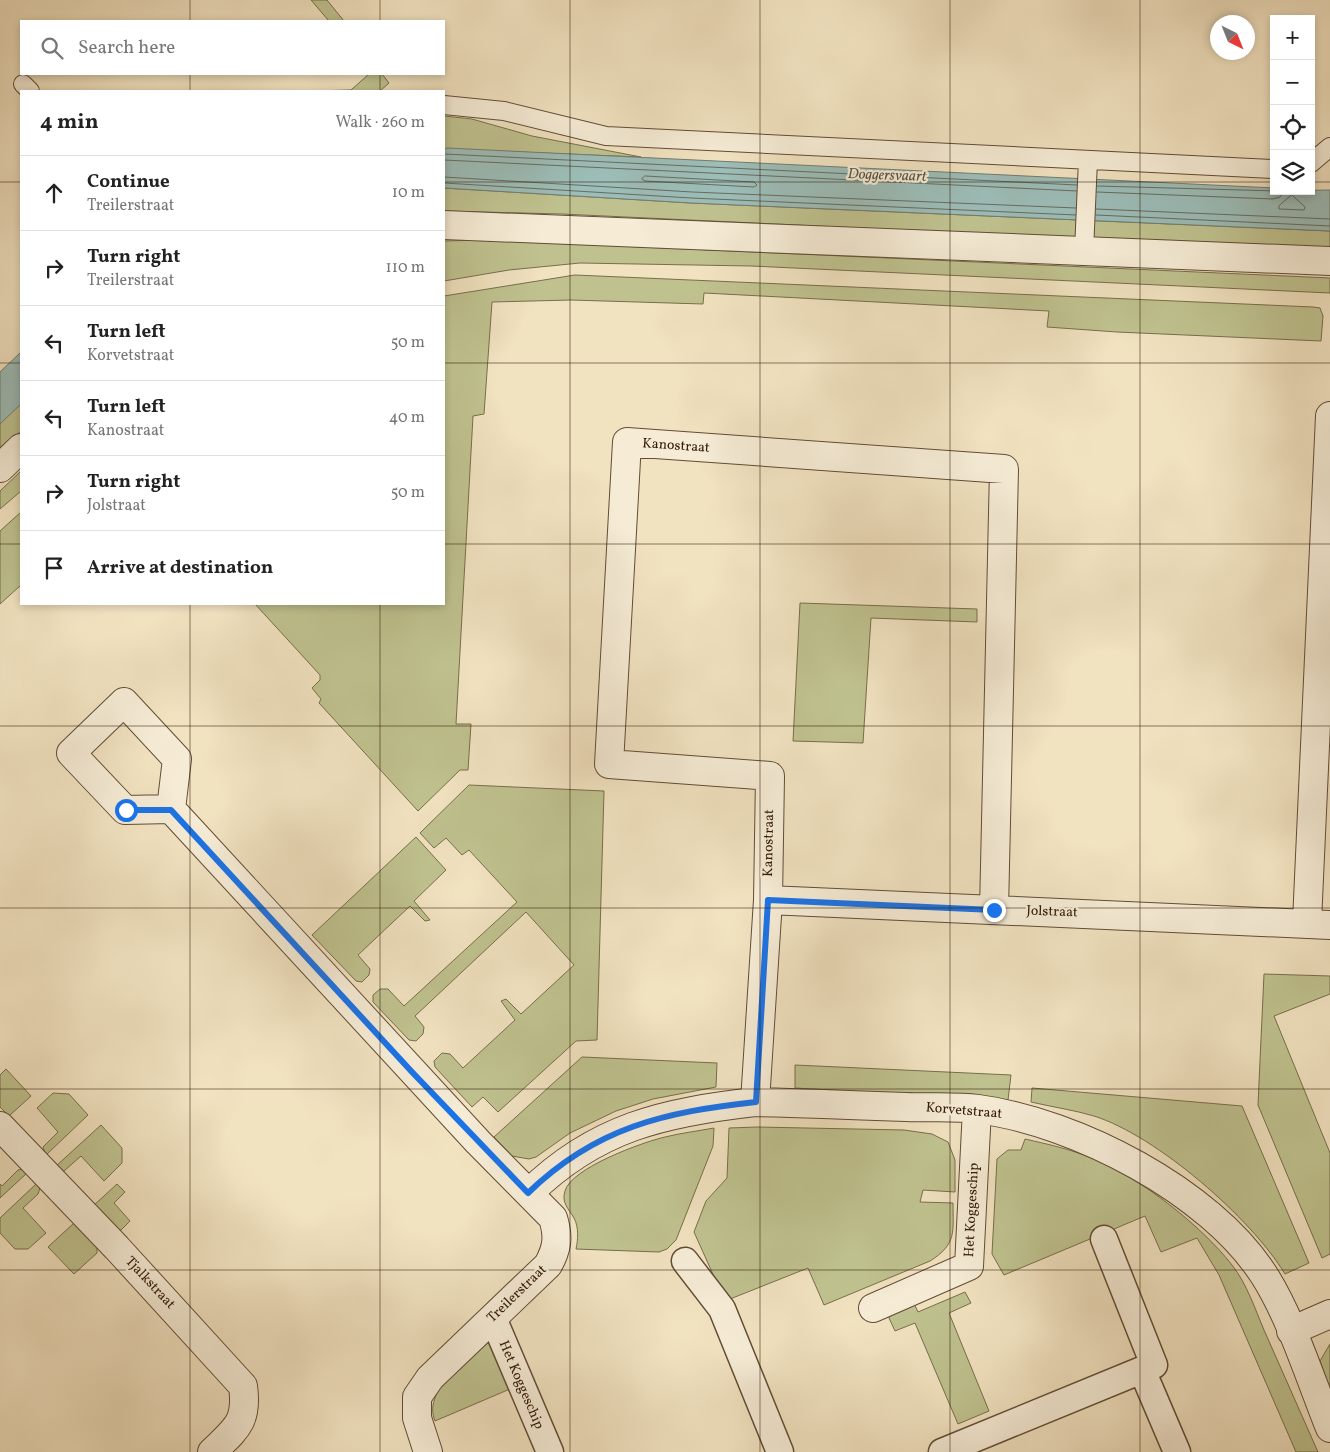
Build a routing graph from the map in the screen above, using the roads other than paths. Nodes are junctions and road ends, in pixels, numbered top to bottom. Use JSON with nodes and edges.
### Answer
{"nodes":[{"id":1,"x":445,"y":105,"type":"edge"},
{"id":2,"x":1330,"y":147,"type":"edge"},
{"id":3,"x":1088,"y":160,"type":"junction"},
{"id":4,"x":1315,"y":160,"type":"edge"},
{"id":5,"x":1270,"y":168,"type":"edge"},
{"id":6,"x":445,"y":225,"type":"edge"},
{"id":7,"x":1084,"y":251,"type":"junction"},
{"id":8,"x":1330,"y":261,"type":"edge"},
{"id":9,"x":1330,"y":416,"type":"edge"},
{"id":10,"x":20,"y":449,"type":"edge"},
{"id":11,"x":0,"y":468,"type":"edge"},
{"id":12,"x":1328,"y":479,"type":"edge"},
{"id":13,"x":1324,"y":657,"type":"edge"},
{"id":14,"x":171,"y":810,"type":"dead end"},
{"id":15,"x":768,"y":900,"type":"junction"},
{"id":16,"x":994,"y":910,"type":"junction"},
{"id":17,"x":1318,"y":923,"type":"edge"},
{"id":18,"x":756,"y":1102,"type":"junction"},
{"id":19,"x":977,"y":1109,"type":"junction"},
{"id":20,"x":0,"y":1126,"type":"edge"},
{"id":21,"x":528,"y":1193,"type":"junction"},
{"id":22,"x":1104,"y":1239,"type":"dead end"},
{"id":23,"x":685,"y":1261,"type":"dead end"},
{"id":24,"x":873,"y":1308,"type":"dead end"},
{"id":25,"x":1330,"y":1314,"type":"edge"},
{"id":26,"x":493,"y":1318,"type":"junction"},
{"id":27,"x":1291,"y":1331,"type":"junction"},
{"id":28,"x":1142,"y":1370,"type":"junction"},
{"id":29,"x":1330,"y":1428,"type":"edge"},
{"id":30,"x":969,"y":1447,"type":"edge"},
{"id":31,"x":212,"y":1452,"type":"edge"},
{"id":32,"x":428,"y":1452,"type":"edge"},
{"id":33,"x":550,"y":1452,"type":"edge"},
{"id":34,"x":780,"y":1452,"type":"edge"},
{"id":35,"x":942,"y":1452,"type":"edge"},
{"id":36,"x":1177,"y":1452,"type":"edge"}],
"edges":[{"from":1,"to":3,"type":"lane"},
{"from":2,"to":4,"type":"lane"},
{"from":3,"to":5,"type":"lane"},
{"from":3,"to":7,"type":"lane"},
{"from":6,"to":7,"type":"street"},
{"from":7,"to":8,"type":"street"},
{"from":9,"to":12,"type":"street","name":"Jolstraat"},
{"from":10,"to":11,"type":"street"},
{"from":12,"to":13,"type":"street","name":"Jolstraat"},
{"from":13,"to":17,"type":"street","name":"Jolstraat"},
{"from":14,"to":21,"type":"street","name":"Treilerstraat"},
{"from":15,"to":16,"type":"street","name":"Jolstraat"},
{"from":15,"to":16,"type":"street","name":"Kanostraat"},
{"from":15,"to":18,"type":"street","name":"Kanostraat"},
{"from":16,"to":17,"type":"street","name":"Jolstraat"},
{"from":18,"to":19,"type":"street","name":"Korvetstraat"},
{"from":18,"to":21,"type":"street","name":"Korvetstraat"},
{"from":19,"to":24,"type":"street","name":"Het Koggeschip"},
{"from":19,"to":27,"type":"street","name":"Korvetstraat"},
{"from":20,"to":31,"type":"street","name":"Tjalkstraat"},
{"from":21,"to":26,"type":"street","name":"Treilerstraat"},
{"from":22,"to":28,"type":"street"},
{"from":23,"to":34,"type":"street"},
{"from":25,"to":27,"type":"street"},
{"from":26,"to":32,"type":"street","name":"Treilerstraat"},
{"from":26,"to":33,"type":"street","name":"Het Koggeschip"},
{"from":27,"to":29,"type":"street","name":"Korvetstraat"},
{"from":28,"to":30,"type":"street"},
{"from":28,"to":36,"type":"street"},
{"from":30,"to":35,"type":"street"}]}
